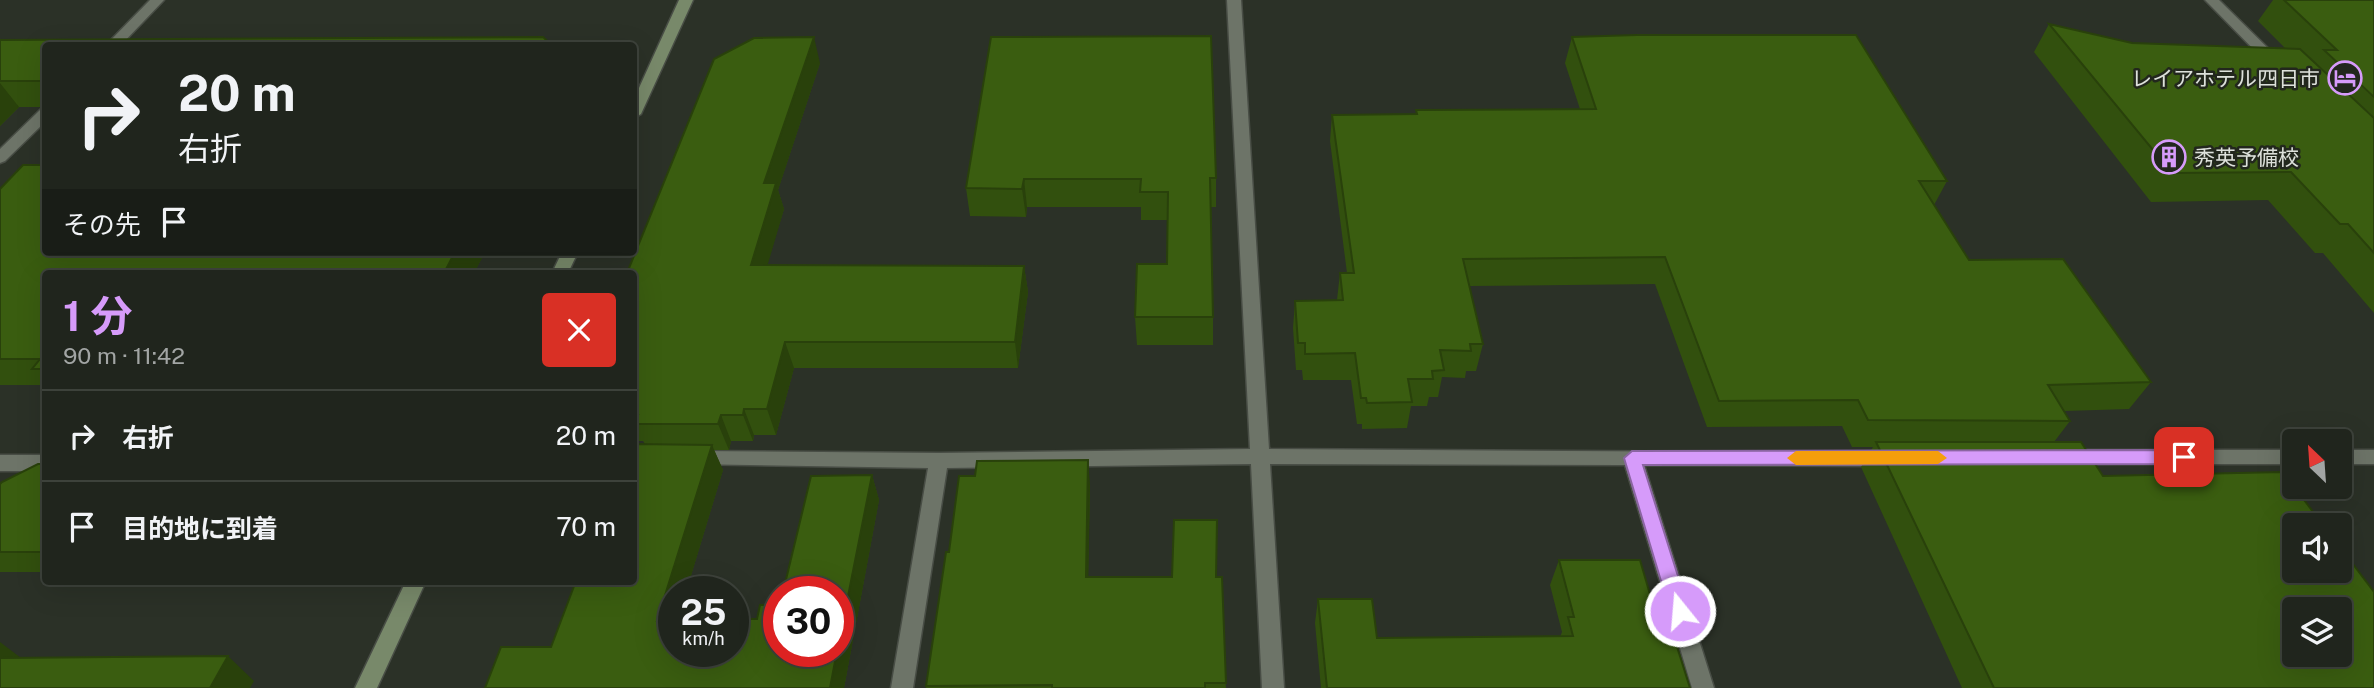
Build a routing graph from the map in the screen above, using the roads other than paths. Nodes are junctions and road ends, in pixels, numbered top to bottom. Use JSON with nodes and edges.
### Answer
{"nodes":[{"id":1,"x":157,"y":0,"type":"edge"},
{"id":2,"x":686,"y":0,"type":"edge"},
{"id":3,"x":1234,"y":0,"type":"edge"},
{"id":4,"x":2212,"y":0,"type":"edge"},
{"id":5,"x":116,"y":42,"type":"edge"},
{"id":6,"x":2288,"y":76,"type":"edge"},
{"id":7,"x":637,"y":107,"type":"edge"},
{"id":8,"x":42,"y":116,"type":"edge"},
{"id":9,"x":0,"y":158,"type":"edge"},
{"id":10,"x":1260,"y":456,"type":"junction"},
{"id":11,"x":2046,"y":457,"type":"edge"},
{"id":12,"x":2282,"y":457,"type":"edge"},
{"id":13,"x":2352,"y":457,"type":"edge"},
{"id":14,"x":2374,"y":457,"type":"edge"},
{"id":15,"x":1632,"y":458,"type":"junction"},
{"id":16,"x":1908,"y":458,"type":"edge"},
{"id":17,"x":675,"y":459,"type":"edge"},
{"id":18,"x":939,"y":461,"type":"junction"},
{"id":19,"x":0,"y":463,"type":"edge"},
{"id":20,"x":36,"y":464,"type":"edge"},
{"id":21,"x":13,"y":481,"type":"edge"},
{"id":22,"x":414,"y":585,"type":"edge"},
{"id":23,"x":366,"y":688,"type":"edge"},
{"id":24,"x":902,"y":688,"type":"edge"},
{"id":25,"x":1273,"y":688,"type":"edge"},
{"id":26,"x":1703,"y":688,"type":"edge"}],
"edges":[{"from":1,"to":5,"type":"street"},
{"from":2,"to":7,"type":"street"},
{"from":3,"to":10,"type":"street"},
{"from":4,"to":6,"type":"street"},
{"from":8,"to":9,"type":"street"},
{"from":10,"to":15,"type":"street"},
{"from":10,"to":18,"type":"street"},
{"from":10,"to":25,"type":"street"},
{"from":11,"to":12,"type":"street"},
{"from":13,"to":14,"type":"street"},
{"from":15,"to":16,"type":"street"},
{"from":15,"to":26,"type":"street"},
{"from":17,"to":18,"type":"street"},
{"from":18,"to":24,"type":"street"},
{"from":19,"to":20,"type":"street"},
{"from":20,"to":21,"type":"street"},
{"from":22,"to":23,"type":"street"}]}
